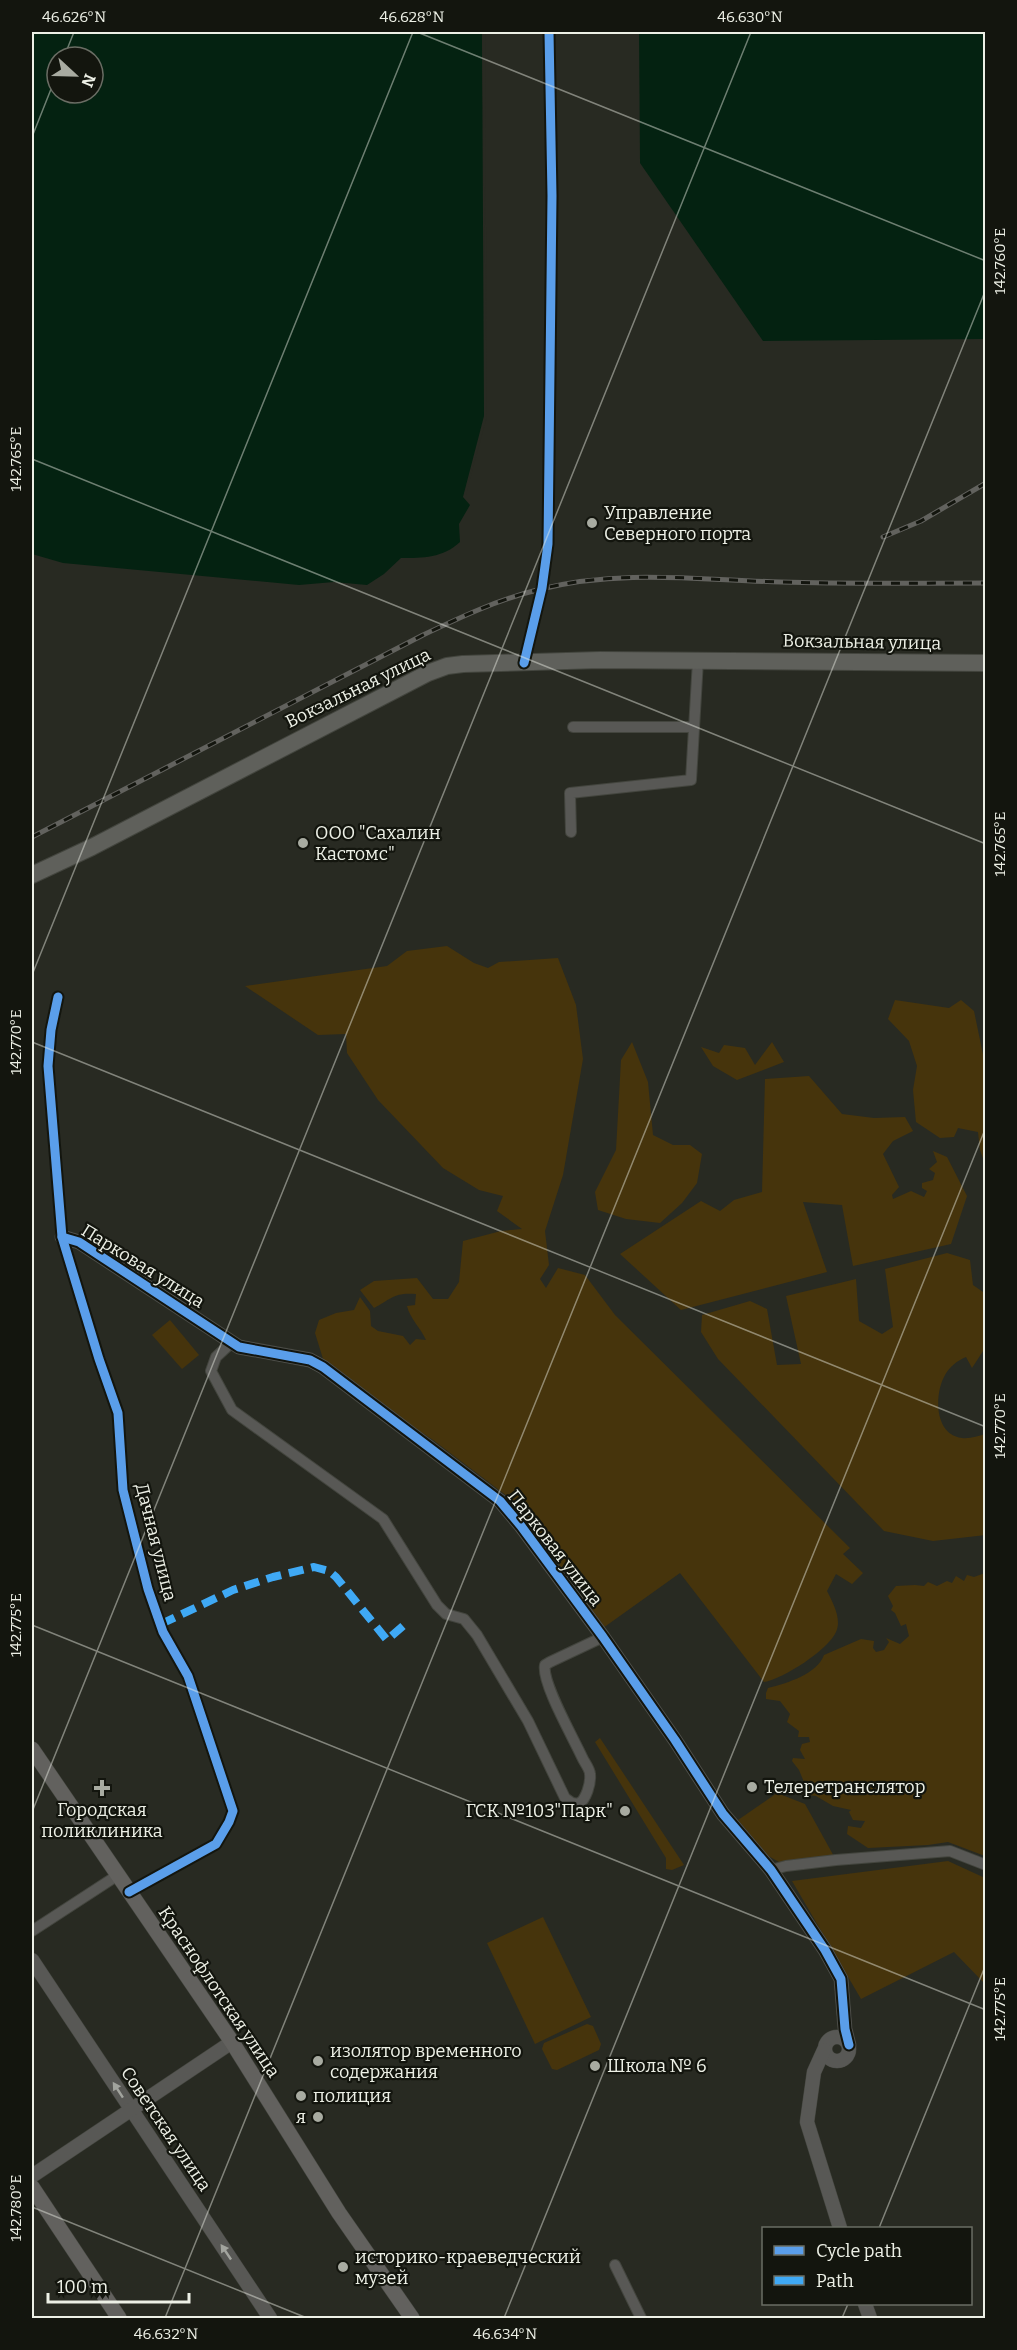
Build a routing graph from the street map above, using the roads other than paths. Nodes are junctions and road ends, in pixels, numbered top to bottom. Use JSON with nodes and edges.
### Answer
{"nodes":[{"id":1,"x":549,"y":32,"type":"edge"},
{"id":2,"x":698,"y":660,"type":"junction"},
{"id":3,"x":524,"y":663,"type":"junction"},
{"id":4,"x":986,"y":663,"type":"edge"},
{"id":5,"x":573,"y":727,"type":"dead end"},
{"id":6,"x":694,"y":727,"type":"junction"},
{"id":7,"x":572,"y":832,"type":"dead end"},
{"id":8,"x":32,"y":875,"type":"edge"},
{"id":9,"x":58,"y":997,"type":"dead end"},
{"id":10,"x":62,"y":1237,"type":"junction"},
{"id":11,"x":231,"y":1343,"type":"junction"},
{"id":12,"x":603,"y":1637,"type":"junction"},
{"id":13,"x":32,"y":1749,"type":"edge"},
{"id":14,"x":986,"y":1865,"type":"edge"},
{"id":15,"x":771,"y":1870,"type":"junction"},
{"id":16,"x":118,"y":1875,"type":"junction"},
{"id":17,"x":129,"y":1892,"type":"junction"},
{"id":18,"x":32,"y":1931,"type":"edge"},
{"id":19,"x":32,"y":1960,"type":"edge"},
{"id":20,"x":841,"y":1979,"type":"junction"},
{"id":21,"x":232,"y":2042,"type":"junction"},
{"id":22,"x":849,"y":2045,"type":"junction"},
{"id":23,"x":825,"y":2046,"type":"junction"},
{"id":24,"x":839,"y":2061,"type":"junction"},
{"id":25,"x":809,"y":2103,"type":"junction"},
{"id":26,"x":131,"y":2110,"type":"junction"},
{"id":27,"x":32,"y":2176,"type":"edge"},
{"id":28,"x":32,"y":2187,"type":"edge"},
{"id":29,"x":839,"y":2227,"type":"edge"},
{"id":30,"x":615,"y":2265,"type":"dead end"},
{"id":31,"x":119,"y":2319,"type":"edge"},
{"id":32,"x":270,"y":2319,"type":"edge"},
{"id":33,"x":412,"y":2319,"type":"edge"},
{"id":34,"x":641,"y":2319,"type":"edge"}],
"edges":[{"from":1,"to":3,"type":"street"},
{"from":2,"to":3,"type":"main road","name":"Вокзальная улица"},
{"from":2,"to":4,"type":"main road","name":"Вокзальная улица"},
{"from":2,"to":6,"type":"street"},
{"from":3,"to":8,"type":"main road","name":"Вокзальная улица"},
{"from":5,"to":6,"type":"street"},
{"from":6,"to":7,"type":"street"},
{"from":9,"to":10,"type":"street","name":"Дачная улица"},
{"from":10,"to":11,"type":"street","name":"Парковая улица"},
{"from":10,"to":17,"type":"street","name":"Дачная улица"},
{"from":11,"to":12,"type":"street","name":"Парковая улица"},
{"from":11,"to":12,"type":"street"},
{"from":12,"to":15,"type":"street","name":"Парковая улица"},
{"from":13,"to":16,"type":"main road","name":"Краснофлотская улица"},
{"from":14,"to":15,"type":"street"},
{"from":15,"to":20,"type":"street","name":"Парковая улица"},
{"from":16,"to":17,"type":"main road","name":"Краснофлотская улица"},
{"from":16,"to":18,"type":"street"},
{"from":17,"to":21,"type":"main road","name":"Краснофлотская улица"},
{"from":26,"to":19,"type":"street","name":"Советская улица","one_way":true},
{"from":20,"to":22,"type":"street","name":"Парковая улица"},
{"from":20,"to":23,"type":"street"},
{"from":21,"to":26,"type":"street"},
{"from":21,"to":33,"type":"main road","name":"Краснофлотская улица"},
{"from":22,"to":23,"type":"street"},
{"from":22,"to":24,"type":"street"},
{"from":23,"to":24,"type":"street"},
{"from":23,"to":25,"type":"street"},
{"from":24,"to":25,"type":"street"},
{"from":25,"to":29,"type":"street"},
{"from":26,"to":27,"type":"street"},
{"from":32,"to":26,"type":"street","name":"Советская улица","one_way":true},
{"from":28,"to":31,"type":"main road"},
{"from":30,"to":34,"type":"street"}]}
